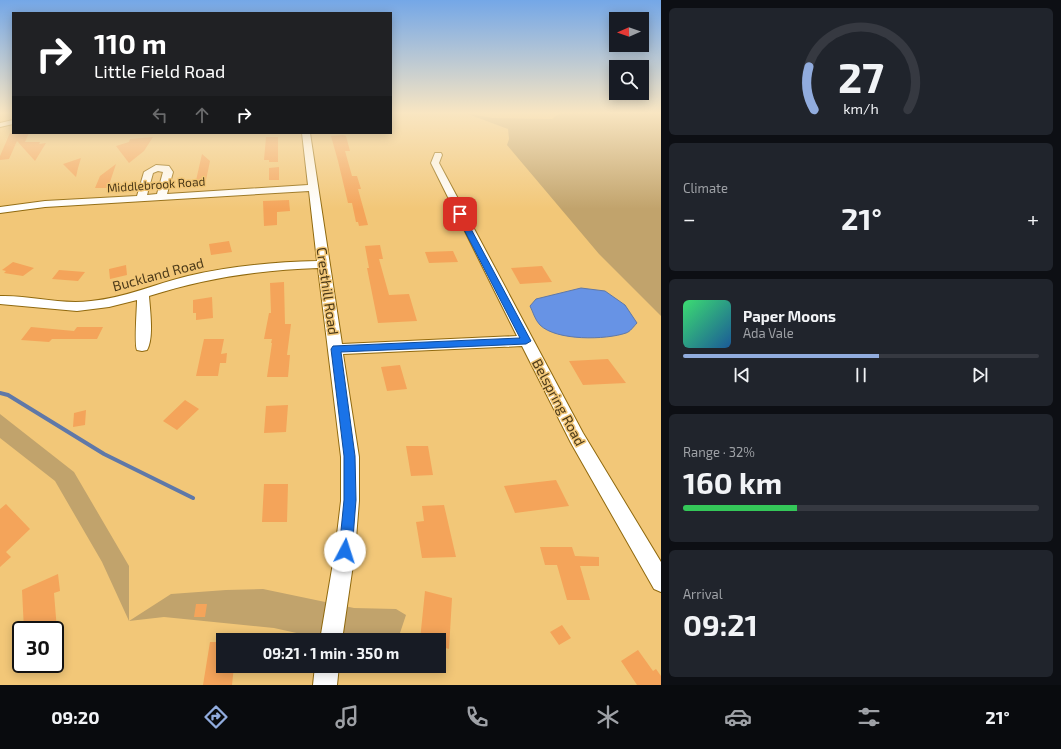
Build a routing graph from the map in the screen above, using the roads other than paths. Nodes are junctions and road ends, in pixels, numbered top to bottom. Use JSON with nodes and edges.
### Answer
{"nodes":[{"id":1,"x":308,"y":145,"type":"edge"},
{"id":2,"x":438,"y":155,"type":"dead end"},
{"id":3,"x":314,"y":188,"type":"junction"},
{"id":4,"x":161,"y":196,"type":"junction"},
{"id":5,"x":141,"y":198,"type":"junction"},
{"id":6,"x":0,"y":210,"type":"edge"},
{"id":7,"x":323,"y":264,"type":"junction"},
{"id":8,"x":143,"y":294,"type":"junction"},
{"id":9,"x":0,"y":300,"type":"edge"},
{"id":10,"x":526,"y":341,"type":"junction"},
{"id":11,"x":142,"y":346,"type":"dead end"},
{"id":12,"x":336,"y":349,"type":"junction"},
{"id":13,"x":661,"y":582,"type":"edge"},
{"id":14,"x":332,"y":633,"type":"edge"},
{"id":15,"x":327,"y":673,"type":"edge"},
{"id":16,"x":326,"y":685,"type":"edge"}],
"edges":[{"from":1,"to":3,"type":"street","name":"Cresthill Road"},
{"from":2,"to":10,"type":"street","name":"Belspring Road"},
{"from":3,"to":4,"type":"street","name":"Middlebrook Road"},
{"from":3,"to":7,"type":"street","name":"Cresthill Road"},
{"from":4,"to":5,"type":"street","name":"Middlebrook Road"},
{"from":4,"to":5,"type":"street"},
{"from":5,"to":6,"type":"street","name":"Middlebrook Road"},
{"from":7,"to":8,"type":"street","name":"Buckland Road"},
{"from":7,"to":12,"type":"street","name":"Cresthill Road"},
{"from":8,"to":9,"type":"street","name":"Buckland Road"},
{"from":8,"to":11,"type":"street"},
{"from":10,"to":12,"type":"street"},
{"from":10,"to":13,"type":"street","name":"Belspring Road"},
{"from":12,"to":14,"type":"street","name":"Cresthill Road"},
{"from":15,"to":16,"type":"street"}]}
